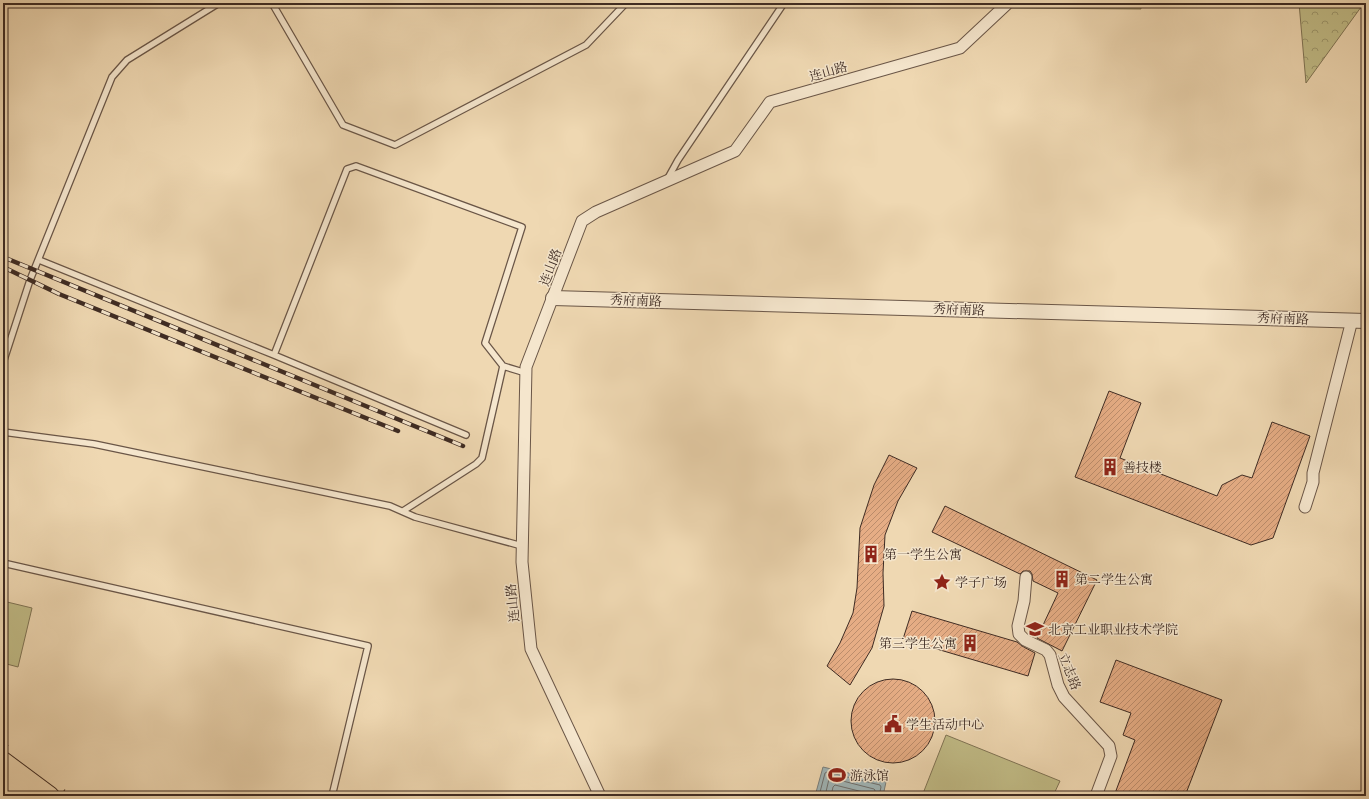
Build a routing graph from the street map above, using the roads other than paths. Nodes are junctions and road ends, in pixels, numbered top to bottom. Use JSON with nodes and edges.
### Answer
{"nodes":[{"id":1,"x":219,"y":3,"type":"edge"},
{"id":2,"x":272,"y":3,"type":"edge"},
{"id":3,"x":626,"y":3,"type":"edge"},
{"id":4,"x":784,"y":3,"type":"edge"},
{"id":5,"x":1008,"y":3,"type":"edge"},
{"id":6,"x":665,"y":182,"type":"junction"},
{"id":7,"x":39,"y":260,"type":"junction"},
{"id":8,"x":553,"y":298,"type":"junction"},
{"id":9,"x":1359,"y":320,"type":"edge"},
{"id":10,"x":274,"y":354,"type":"junction"},
{"id":11,"x":3,"y":363,"type":"edge"},
{"id":12,"x":503,"y":366,"type":"junction"},
{"id":13,"x":526,"y":374,"type":"junction"},
{"id":14,"x":3,"y":432,"type":"edge"},
{"id":15,"x":466,"y":435,"type":"dead end"},
{"id":16,"x":1305,"y":506,"type":"dead end"},
{"id":17,"x":403,"y":511,"type":"junction"},
{"id":18,"x":522,"y":546,"type":"junction"},
{"id":19,"x":3,"y":563,"type":"edge"},
{"id":20,"x":1026,"y":577,"type":"dead end"},
{"id":21,"x":3,"y":761,"type":"edge"},
{"id":22,"x":3,"y":781,"type":"edge"},
{"id":23,"x":22,"y":796,"type":"edge"},
{"id":24,"x":50,"y":796,"type":"edge"},
{"id":25,"x":332,"y":796,"type":"edge"},
{"id":26,"x":600,"y":796,"type":"edge"},
{"id":27,"x":1096,"y":796,"type":"edge"}],
"edges":[{"from":1,"to":7,"type":"lane"},
{"from":2,"to":3,"type":"lane"},
{"from":4,"to":6,"type":"lane"},
{"from":5,"to":6,"type":"street","name":"连山路"},
{"from":6,"to":8,"type":"street","name":"连山路"},
{"from":7,"to":10,"type":"lane"},
{"from":7,"to":11,"type":"lane"},
{"from":8,"to":9,"type":"street","name":"秀府南路"},
{"from":8,"to":13,"type":"street","name":"连山路"},
{"from":9,"to":16,"type":"street"},
{"from":10,"to":12,"type":"lane"},
{"from":10,"to":15,"type":"lane"},
{"from":12,"to":13,"type":"lane"},
{"from":12,"to":17,"type":"lane"},
{"from":13,"to":18,"type":"street","name":"连山路"},
{"from":14,"to":17,"type":"lane"},
{"from":17,"to":18,"type":"lane"},
{"from":18,"to":26,"type":"street","name":"连山路"},
{"from":19,"to":25,"type":"lane"},
{"from":20,"to":27,"type":"street","name":"立志路"},
{"from":21,"to":24,"type":"highway"},
{"from":22,"to":23,"type":"highway"}]}
